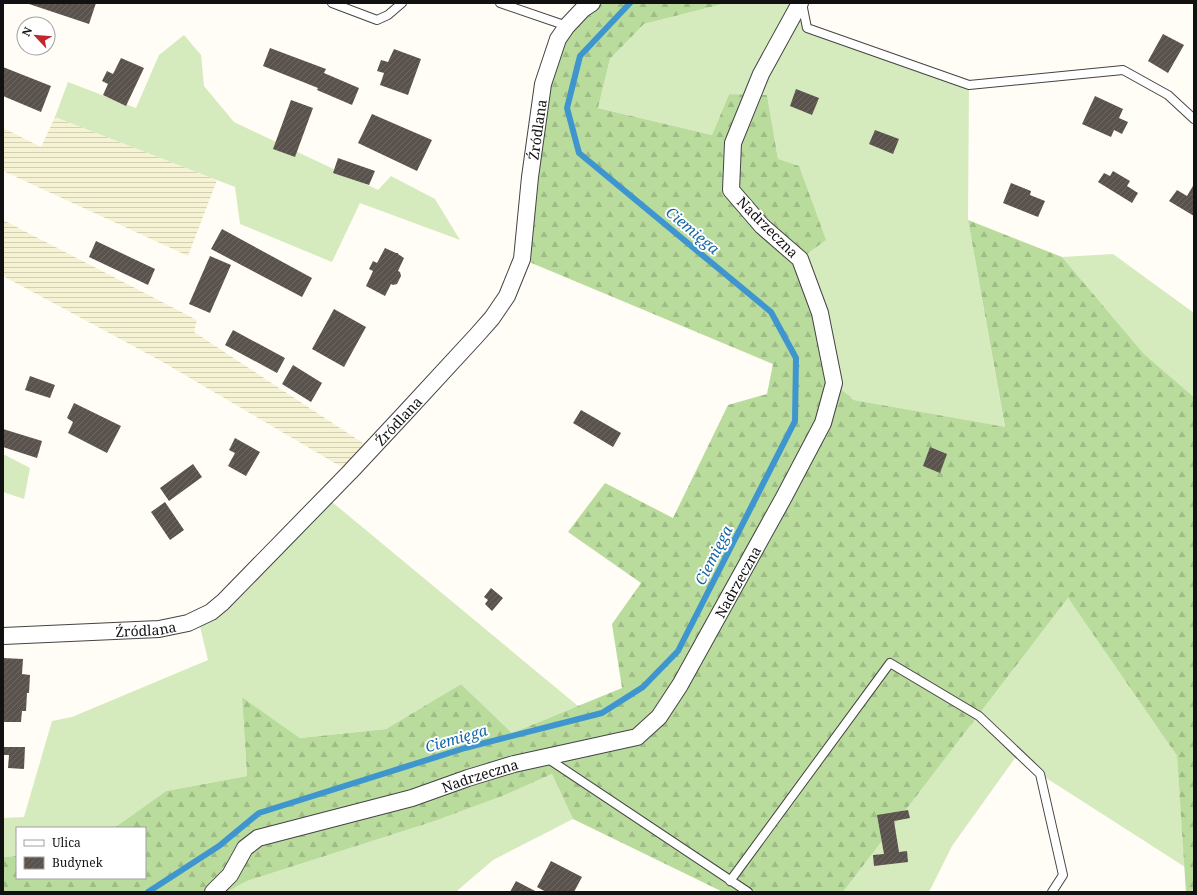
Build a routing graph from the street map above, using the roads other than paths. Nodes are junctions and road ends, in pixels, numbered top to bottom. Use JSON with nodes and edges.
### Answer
{"nodes":[{"id":1,"x":332,"y":3,"type":"edge"},
{"id":2,"x":402,"y":3,"type":"edge"},
{"id":3,"x":500,"y":3,"type":"edge"},
{"id":4,"x":592,"y":3,"type":"edge"},
{"id":5,"x":801,"y":3,"type":"edge"},
{"id":6,"x":567,"y":26,"type":"junction"},
{"id":7,"x":1194,"y":119,"type":"edge"},
{"id":8,"x":3,"y":636,"type":"edge"},
{"id":9,"x":546,"y":757,"type":"junction"},
{"id":10,"x":730,"y":881,"type":"junction"},
{"id":11,"x":213,"y":892,"type":"edge"},
{"id":12,"x":748,"y":892,"type":"edge"},
{"id":13,"x":1052,"y":892,"type":"edge"}],
"edges":[{"from":1,"to":2,"type":"lane"},
{"from":3,"to":6,"type":"lane"},
{"from":4,"to":6,"type":"street","name":"Źródlana"},
{"from":5,"to":7,"type":"lane"},
{"from":5,"to":9,"type":"street","name":"Nadrzeczna"},
{"from":6,"to":8,"type":"street","name":"Źródlana"},
{"from":9,"to":10,"type":"lane"},
{"from":9,"to":11,"type":"street","name":"Nadrzeczna"},
{"from":10,"to":12,"type":"lane"},
{"from":10,"to":13,"type":"lane"}]}
